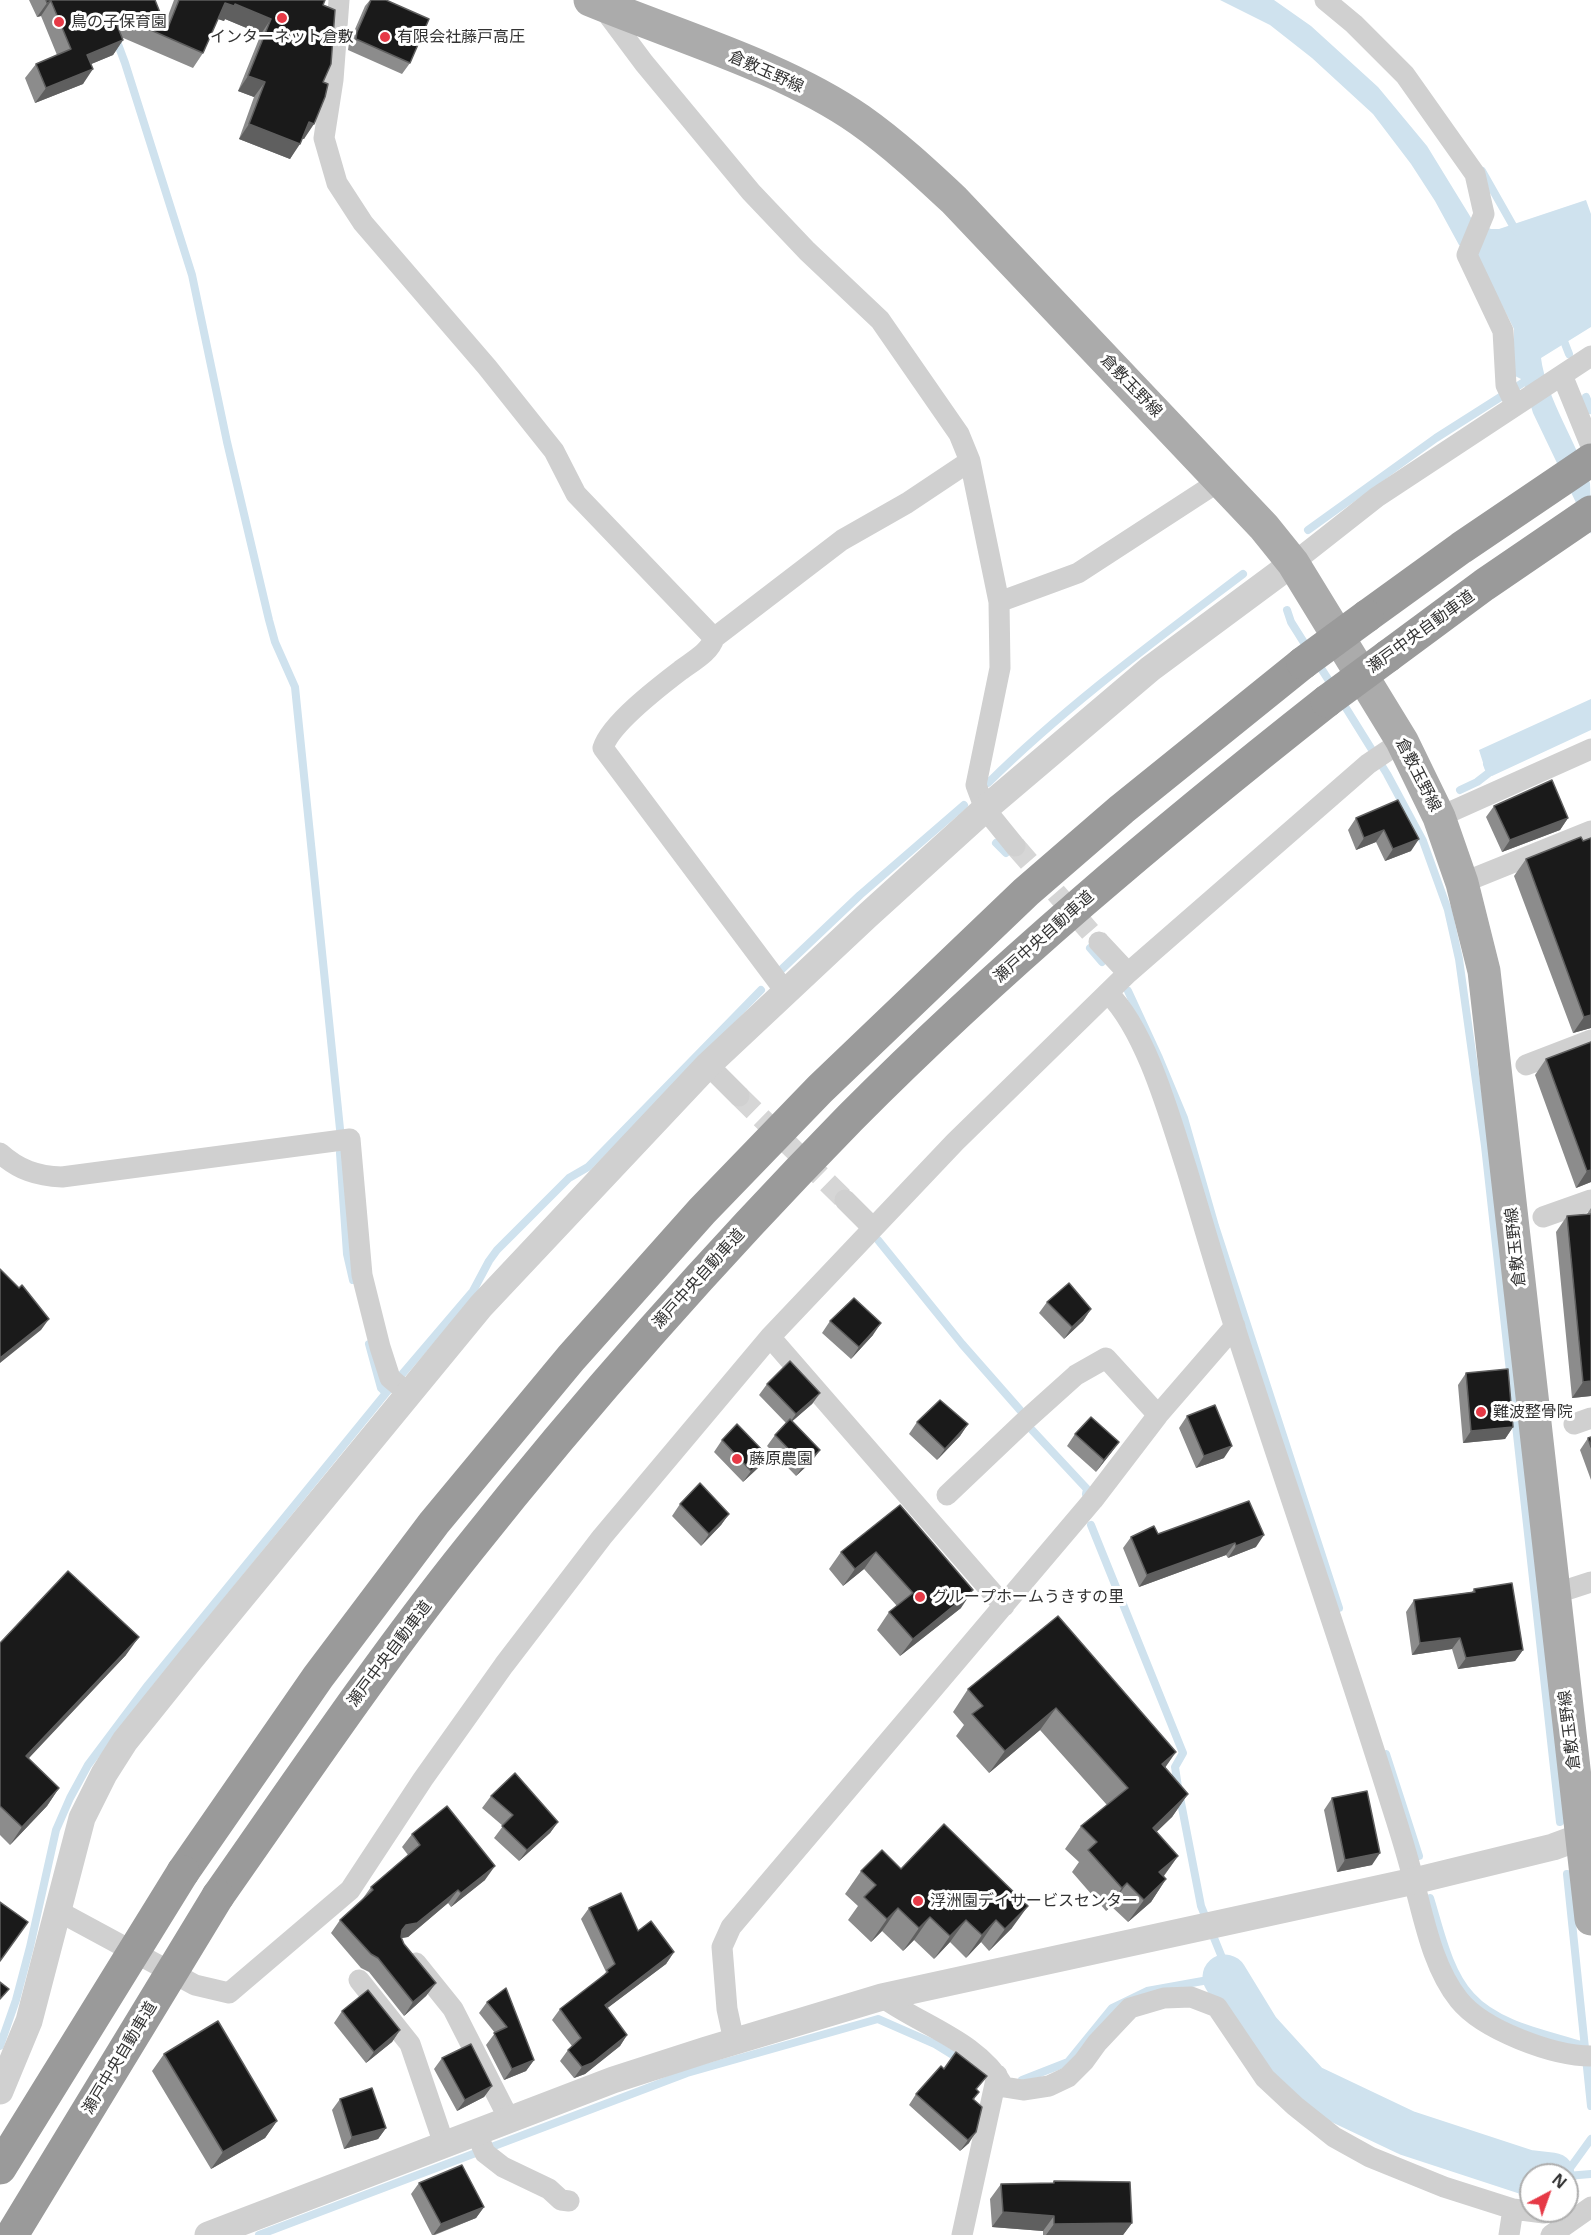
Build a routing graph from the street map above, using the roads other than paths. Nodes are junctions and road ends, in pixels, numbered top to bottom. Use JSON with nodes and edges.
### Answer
{"nodes":[{"id":1,"x":339,"y":0,"type":"edge"},
{"id":2,"x":1325,"y":0,"type":"edge"},
{"id":3,"x":595,"y":2,"type":"edge"},
{"id":4,"x":1591,"y":356,"type":"edge"},
{"id":5,"x":1556,"y":379,"type":"junction"},
{"id":6,"x":1515,"y":396,"type":"junction"},
{"id":7,"x":1591,"y":446,"type":"edge"},
{"id":8,"x":1591,"y":460,"type":"edge"},
{"id":9,"x":970,"y":461,"type":"junction"},
{"id":10,"x":1221,"y":480,"type":"junction"},
{"id":11,"x":1586,"y":516,"type":"edge"},
{"id":12,"x":1293,"y":563,"type":"junction"},
{"id":13,"x":999,"y":602,"type":"junction"},
{"id":14,"x":714,"y":638,"type":"junction"},
{"id":15,"x":1395,"y":745,"type":"junction"},
{"id":16,"x":1591,"y":749,"type":"edge"},
{"id":17,"x":985,"y":809,"type":"junction"},
{"id":18,"x":1439,"y":818,"type":"junction"},
{"id":19,"x":1591,"y":831,"type":"edge"},
{"id":20,"x":1015,"y":846,"type":"tunnel mouth"},
{"id":21,"x":1462,"y":882,"type":"junction"},
{"id":22,"x":1099,"y":942,"type":"tunnel mouth"},
{"id":23,"x":1128,"y":973,"type":"junction"},
{"id":24,"x":785,"y":991,"type":"junction"},
{"id":25,"x":1108,"y":993,"type":"junction"},
{"id":26,"x":1591,"y":1040,"type":"edge"},
{"id":27,"x":708,"y":1065,"type":"junction"},
{"id":28,"x":1527,"y":1065,"type":"dead end"},
{"id":29,"x":739,"y":1096,"type":"tunnel mouth"},
{"id":30,"x":0,"y":1153,"type":"edge"},
{"id":31,"x":845,"y":1200,"type":"tunnel mouth"},
{"id":32,"x":1591,"y":1200,"type":"edge"},
{"id":33,"x":1543,"y":1217,"type":"dead end"},
{"id":34,"x":873,"y":1228,"type":"junction"},
{"id":35,"x":1235,"y":1326,"type":"junction"},
{"id":36,"x":770,"y":1337,"type":"junction"},
{"id":37,"x":399,"y":1386,"type":"junction"},
{"id":38,"x":1158,"y":1415,"type":"junction"},
{"id":39,"x":947,"y":1495,"type":"dead end"},
{"id":40,"x":1591,"y":1582,"type":"edge"},
{"id":41,"x":1554,"y":1594,"type":"junction"},
{"id":42,"x":1004,"y":1606,"type":"junction"},
{"id":43,"x":1587,"y":1835,"type":"edge"},
{"id":44,"x":1414,"y":1881,"type":"junction"},
{"id":45,"x":58,"y":1911,"type":"junction"},
{"id":46,"x":1591,"y":1919,"type":"edge"},
{"id":47,"x":404,"y":1949,"type":"edge"},
{"id":48,"x":359,"y":1980,"type":"dead end"},
{"id":49,"x":882,"y":1997,"type":"junction"},
{"id":50,"x":734,"y":2041,"type":"junction"},
{"id":51,"x":1583,"y":2056,"type":"edge"},
{"id":52,"x":997,"y":2074,"type":"junction"},
{"id":53,"x":0,"y":2091,"type":"edge"},
{"id":54,"x":509,"y":2119,"type":"junction"},
{"id":55,"x":481,"y":2143,"type":"junction"},
{"id":56,"x":444,"y":2144,"type":"junction"},
{"id":57,"x":0,"y":2168,"type":"edge"},
{"id":58,"x":569,"y":2201,"type":"dead end"},
{"id":59,"x":1591,"y":2206,"type":"edge"},
{"id":60,"x":1513,"y":2209,"type":"junction"},
{"id":61,"x":1519,"y":2210,"type":"edge"},
{"id":62,"x":12,"y":2235,"type":"edge"},
{"id":63,"x":208,"y":2235,"type":"edge"},
{"id":64,"x":962,"y":2235,"type":"edge"},
{"id":65,"x":1509,"y":2235,"type":"edge"},
{"id":66,"x":1551,"y":2235,"type":"edge"}],
"edges":[{"from":1,"to":14,"type":"street"},
{"from":2,"to":6,"type":"street"},
{"from":3,"to":9,"type":"street"},
{"from":3,"to":10,"type":"main road","name":"倉敷玉野線"},
{"from":4,"to":5,"type":"street"},
{"from":5,"to":6,"type":"street"},
{"from":5,"to":7,"type":"street"},
{"from":6,"to":12,"type":"street"},
{"from":8,"to":57,"type":"highway","bridge":true},
{"from":9,"to":13,"type":"street"},
{"from":9,"to":14,"type":"street"},
{"from":10,"to":12,"type":"main road","name":"倉敷玉野線"},
{"from":10,"to":13,"type":"street"},
{"from":11,"to":62,"type":"highway","name":"瀬戸中央自動車道","bridge":true},
{"from":12,"to":15,"type":"main road","name":"倉敷玉野線"},
{"from":12,"to":17,"type":"street"},
{"from":13,"to":17,"type":"street"},
{"from":14,"to":24,"type":"street"},
{"from":15,"to":18,"type":"main road","name":"倉敷玉野線"},
{"from":15,"to":23,"type":"street"},
{"from":16,"to":18,"type":"street"},
{"from":17,"to":20,"type":"street"},
{"from":17,"to":24,"type":"street"},
{"from":18,"to":21,"type":"main road","name":"倉敷玉野線"},
{"from":19,"to":21,"type":"street"},
{"from":21,"to":41,"type":"main road","name":"倉敷玉野線"},
{"from":22,"to":23,"type":"street"},
{"from":23,"to":25,"type":"street"},
{"from":24,"to":27,"type":"street"},
{"from":25,"to":34,"type":"street"},
{"from":25,"to":35,"type":"street"},
{"from":26,"to":28,"type":"street"},
{"from":27,"to":29,"type":"street"},
{"from":27,"to":37,"type":"street"},
{"from":30,"to":37,"type":"street"},
{"from":31,"to":34,"type":"street"},
{"from":32,"to":33,"type":"street"},
{"from":34,"to":36,"type":"street"},
{"from":35,"to":38,"type":"street"},
{"from":35,"to":44,"type":"street"},
{"from":36,"to":42,"type":"street"},
{"from":36,"to":45,"type":"street"},
{"from":37,"to":45,"type":"street"},
{"from":38,"to":39,"type":"street"},
{"from":38,"to":42,"type":"street"},
{"from":40,"to":41,"type":"street"},
{"from":41,"to":43,"type":"main road","name":"倉敷玉野線"},
{"from":42,"to":50,"type":"street"},
{"from":43,"to":44,"type":"street"},
{"from":43,"to":46,"type":"main road","name":"倉敷玉野線"},
{"from":44,"to":49,"type":"street"},
{"from":44,"to":51,"type":"street"},
{"from":45,"to":53,"type":"street"},
{"from":47,"to":54,"type":"street"},
{"from":48,"to":56,"type":"street"},
{"from":49,"to":50,"type":"street"},
{"from":49,"to":52,"type":"street"},
{"from":50,"to":54,"type":"street"},
{"from":52,"to":60,"type":"street"},
{"from":52,"to":64,"type":"street"},
{"from":54,"to":55,"type":"street"},
{"from":55,"to":56,"type":"street"},
{"from":55,"to":58,"type":"street"},
{"from":56,"to":63,"type":"street"},
{"from":59,"to":66,"type":"street"},
{"from":60,"to":61,"type":"street"},
{"from":60,"to":65,"type":"street"}]}
